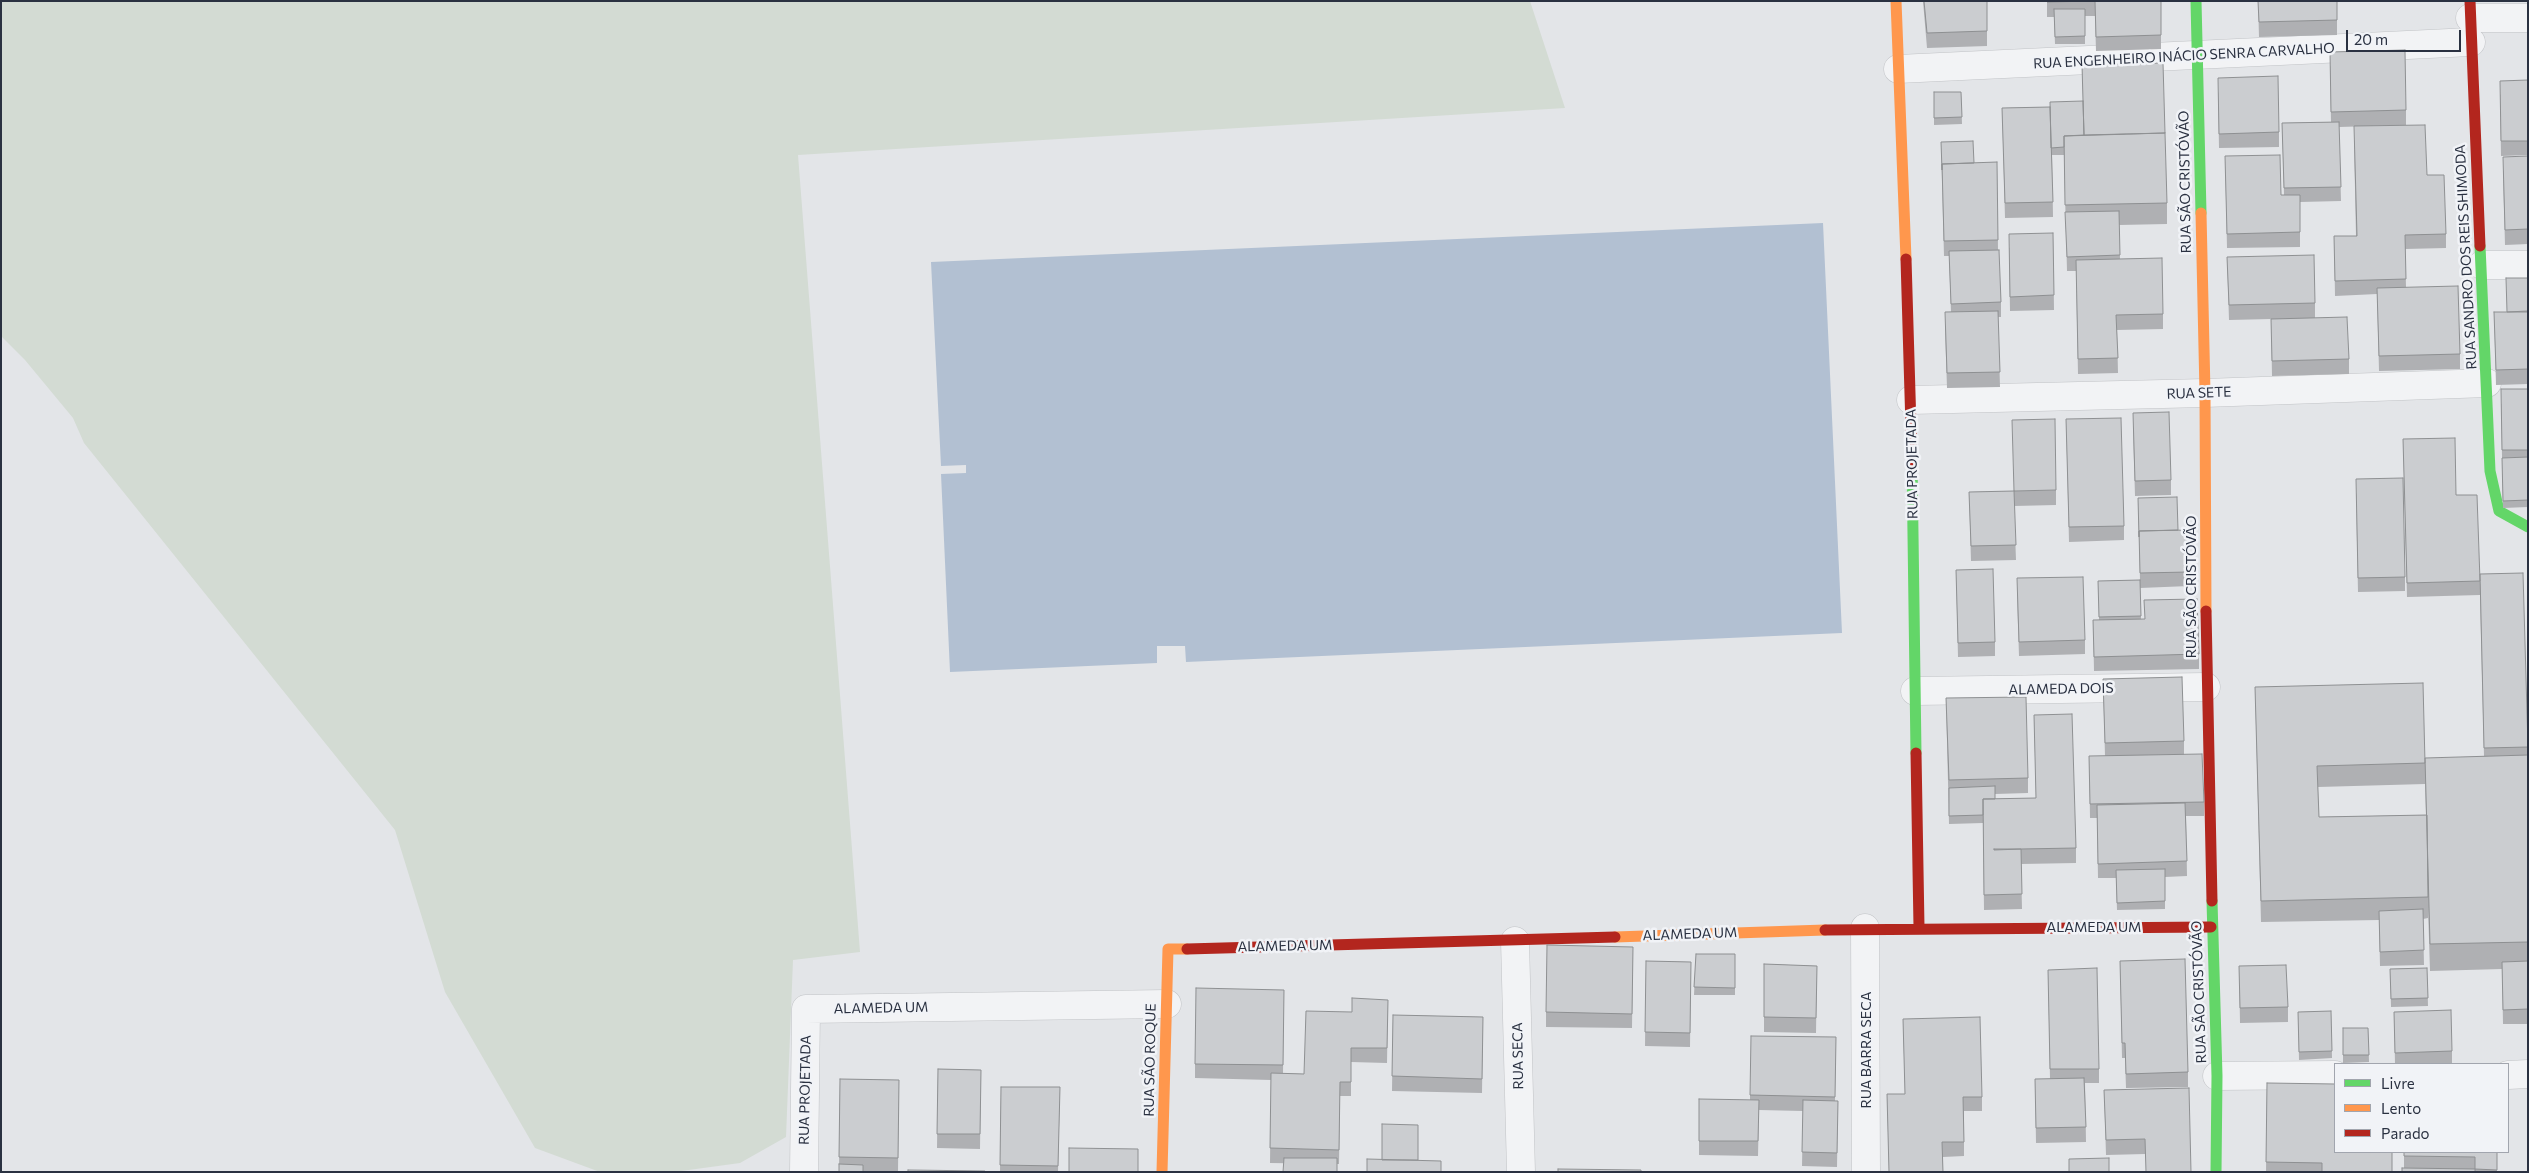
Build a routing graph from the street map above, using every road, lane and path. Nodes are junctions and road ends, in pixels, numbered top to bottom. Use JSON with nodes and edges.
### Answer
{"nodes":[{"id":1,"x":1896,"y":1,"type":"edge"},
{"id":2,"x":2196,"y":1,"type":"edge"},
{"id":3,"x":2528,"y":18,"type":"edge"},
{"id":4,"x":2470,"y":20,"type":"edge"},
{"id":5,"x":2197,"y":55,"type":"junction"},
{"id":6,"x":1898,"y":69,"type":"junction"},
{"id":7,"x":2482,"y":265,"type":"junction"},
{"id":8,"x":2528,"y":265,"type":"edge"},
{"id":9,"x":2487,"y":384,"type":"junction"},
{"id":10,"x":2205,"y":393,"type":"junction"},
{"id":11,"x":1911,"y":400,"type":"junction"},
{"id":12,"x":2528,"y":528,"type":"edge"},
{"id":13,"x":2206,"y":687,"type":"junction"},
{"id":14,"x":1916,"y":691,"type":"junction"},
{"id":15,"x":1919,"y":927,"type":"junction"},
{"id":16,"x":2212,"y":927,"type":"junction"},
{"id":17,"x":1865,"y":928,"type":"junction"},
{"id":18,"x":1516,"y":941,"type":"junction"},
{"id":19,"x":1168,"y":949,"type":"joint"},
{"id":20,"x":1167,"y":1004,"type":"junction"},
{"id":21,"x":806,"y":1009,"type":"joint"},
{"id":22,"x":2509,"y":1074,"type":"edge"},
{"id":23,"x":2528,"y":1074,"type":"edge"},
{"id":24,"x":2334,"y":1075,"type":"edge"},
{"id":25,"x":2217,"y":1076,"type":"junction"},
{"id":26,"x":804,"y":1172,"type":"edge"},
{"id":27,"x":1162,"y":1172,"type":"edge"},
{"id":28,"x":1520,"y":1172,"type":"edge"},
{"id":29,"x":1866,"y":1172,"type":"edge"},
{"id":30,"x":2216,"y":1172,"type":"edge"}],
"edges":[{"from":1,"to":6,"type":"street","name":"RUA PROJETADA"},
{"from":2,"to":5,"type":"street","name":"RUA SÃO CRISTÓVÃO"},
{"from":3,"to":4,"type":"street","name":"RUA ENGENHEIRO INÁCIO SENRA CARVALHO"},
{"from":4,"to":5,"type":"street","name":"RUA ENGENHEIRO INÁCIO SENRA CARVALHO"},
{"from":4,"to":7,"type":"street","name":"RUA SANDRO DOS REIS SHIMODA"},
{"from":5,"to":6,"type":"street","name":"RUA ENGENHEIRO INÁCIO SENRA CARVALHO"},
{"from":5,"to":10,"type":"street","name":"RUA SÃO CRISTÓVÃO"},
{"from":6,"to":11,"type":"street","name":"RUA PROJETADA"},
{"from":7,"to":8,"type":"street"},
{"from":7,"to":9,"type":"street","name":"RUA SANDRO DOS REIS SHIMODA"},
{"from":9,"to":10,"type":"street","name":"RUA SETE"},
{"from":9,"to":12,"type":"street","name":"RUA SANDRO DOS REIS SHIMODA"},
{"from":10,"to":11,"type":"street","name":"RUA SETE"},
{"from":10,"to":13,"type":"street","name":"RUA SÃO CRISTÓVÃO"},
{"from":11,"to":14,"type":"street","name":"RUA PROJETADA"},
{"from":13,"to":14,"type":"street","name":"ALAMEDA DOIS"},
{"from":13,"to":16,"type":"street","name":"RUA SÃO CRISTÓVÃO"},
{"from":14,"to":15,"type":"street","name":"RUA PROJETADA"},
{"from":15,"to":16,"type":"street","name":"ALAMEDA UM"},
{"from":15,"to":17,"type":"street","name":"ALAMEDA UM"},
{"from":16,"to":25,"type":"street","name":"RUA SÃO CRISTÓVÃO"},
{"from":17,"to":18,"type":"street","name":"ALAMEDA UM"},
{"from":17,"to":29,"type":"street","name":"RUA BARRA SECA"},
{"from":18,"to":19,"type":"street","name":"ALAMEDA UM"},
{"from":18,"to":28,"type":"street","name":"RUA SECA"},
{"from":19,"to":20,"type":"street","name":"RUA SÃO ROQUE"},
{"from":20,"to":21,"type":"street","name":"ALAMEDA UM"},
{"from":20,"to":27,"type":"street","name":"RUA SÃO ROQUE"},
{"from":21,"to":26,"type":"street","name":"RUA PROJETADA"},
{"from":22,"to":23,"type":"street"},
{"from":24,"to":25,"type":"street"},
{"from":25,"to":30,"type":"street","name":"RUA SÃO CRISTÓVÃO"}]}
